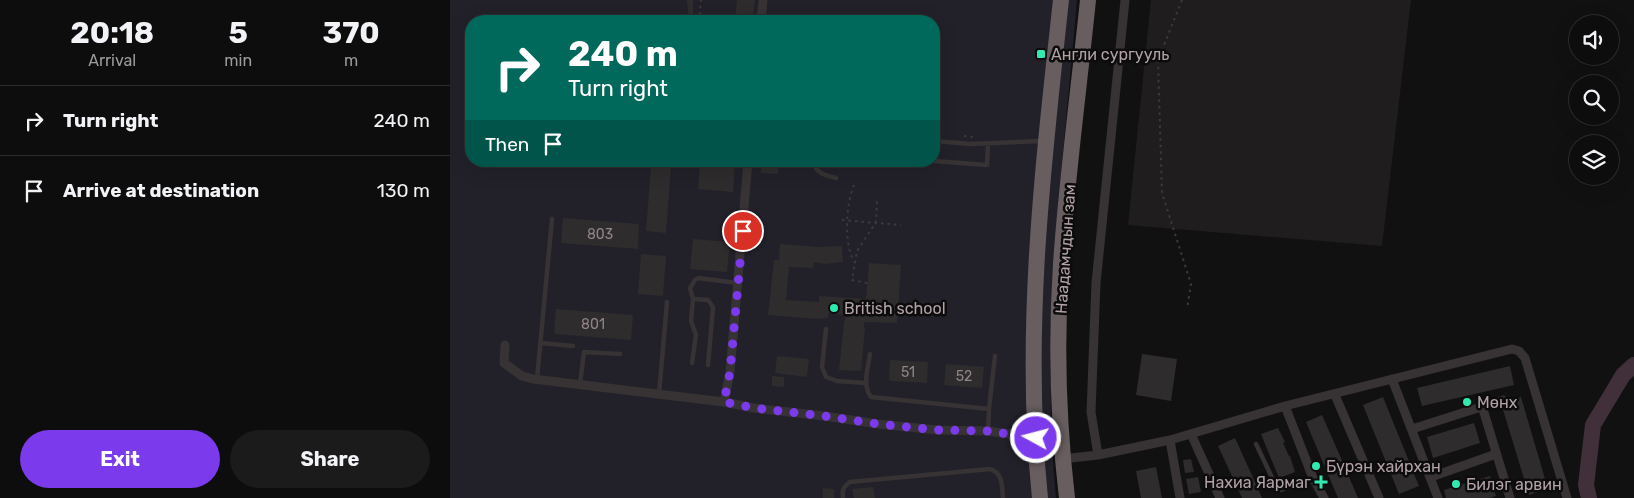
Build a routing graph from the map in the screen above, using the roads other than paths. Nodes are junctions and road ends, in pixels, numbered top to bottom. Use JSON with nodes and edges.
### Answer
{"nodes":[{"id":1,"x":763,"y":0,"type":"edge"},
{"id":2,"x":1061,"y":0,"type":"edge"},
{"id":3,"x":1088,"y":0,"type":"edge"},
{"id":4,"x":1124,"y":0,"type":"edge"},
{"id":5,"x":762,"y":15,"type":"edge"},
{"id":6,"x":1056,"y":43,"type":"junction"},
{"id":7,"x":1083,"y":48,"type":"junction"},
{"id":8,"x":940,"y":141,"type":"edge"},
{"id":9,"x":1046,"y":141,"type":"junction"},
{"id":10,"x":988,"y":144,"type":"junction"},
{"id":11,"x":940,"y":161,"type":"edge"},
{"id":12,"x":748,"y":167,"type":"edge"},
{"id":13,"x":815,"y":167,"type":"edge"},
{"id":14,"x":836,"y":178,"type":"dead end"},
{"id":15,"x":552,"y":219,"type":"dead end"},
{"id":16,"x":738,"y":283,"type":"junction"},
{"id":17,"x":692,"y":299,"type":"junction"},
{"id":18,"x":667,"y":302,"type":"dead end"},
{"id":19,"x":826,"y":329,"type":"dead end"},
{"id":20,"x":541,"y":343,"type":"junction"},
{"id":21,"x":505,"y":345,"type":"dead end"},
{"id":22,"x":573,"y":346,"type":"dead end"},
{"id":23,"x":620,"y":354,"type":"dead end"},
{"id":24,"x":870,"y":354,"type":"dead end"},
{"id":25,"x":995,"y":356,"type":"dead end"},
{"id":26,"x":692,"y":363,"type":"dead end"},
{"id":27,"x":708,"y":365,"type":"dead end"},
{"id":28,"x":537,"y":379,"type":"junction"},
{"id":29,"x":1392,"y":379,"type":"junction"},
{"id":30,"x":865,"y":383,"type":"junction"},
{"id":31,"x":580,"y":384,"type":"junction"},
{"id":32,"x":659,"y":394,"type":"junction"},
{"id":33,"x":1335,"y":395,"type":"junction"},
{"id":34,"x":1504,"y":400,"type":"dead end"},
{"id":35,"x":724,"y":402,"type":"junction"},
{"id":36,"x":1285,"y":406,"type":"junction"},
{"id":37,"x":1482,"y":406,"type":"junction"},
{"id":38,"x":989,"y":409,"type":"junction"},
{"id":39,"x":1412,"y":429,"type":"junction"},
{"id":40,"x":988,"y":431,"type":"junction"},
{"id":41,"x":1191,"y":434,"type":"junction"},
{"id":42,"x":1036,"y":438,"type":"junction"},
{"id":43,"x":1170,"y":440,"type":"junction"},
{"id":44,"x":1256,"y":444,"type":"dead end"},
{"id":45,"x":1496,"y":454,"type":"junction"},
{"id":46,"x":1098,"y":456,"type":"junction"},
{"id":47,"x":1062,"y":459,"type":"junction"},
{"id":48,"x":1431,"y":477,"type":"junction"},
{"id":49,"x":1313,"y":478,"type":"junction"},
{"id":50,"x":843,"y":498,"type":"edge"},
{"id":51,"x":1003,"y":498,"type":"edge"},
{"id":52,"x":1040,"y":498,"type":"edge"},
{"id":53,"x":1067,"y":498,"type":"edge"},
{"id":54,"x":1180,"y":498,"type":"edge"},
{"id":55,"x":1220,"y":498,"type":"edge"},
{"id":56,"x":1324,"y":498,"type":"edge"},
{"id":57,"x":1379,"y":498,"type":"edge"},
{"id":58,"x":1438,"y":498,"type":"edge"},
{"id":59,"x":1510,"y":498,"type":"edge"},
{"id":60,"x":1567,"y":498,"type":"edge"}],
"edges":[{"from":1,"to":5,"type":"street"},
{"from":2,"to":6,"type":"highway","name":"Наадамчдын зам"},
{"from":3,"to":7,"type":"highway","name":"Наадамчдын зам"},
{"from":4,"to":46,"type":"street"},
{"from":6,"to":7,"type":"highway"},
{"from":6,"to":9,"type":"highway","name":"Наадамчдын зам"},
{"from":7,"to":47,"type":"highway","name":"Наадамчдын зам"},
{"from":8,"to":10,"type":"lane"},
{"from":9,"to":10,"type":"lane"},
{"from":9,"to":42,"type":"highway","name":"Наадамчдын зам"},
{"from":10,"to":11,"type":"lane"},
{"from":12,"to":16,"type":"street"},
{"from":13,"to":14,"type":"lane"},
{"from":15,"to":20,"type":"lane"},
{"from":16,"to":17,"type":"lane"},
{"from":16,"to":35,"type":"street"},
{"from":17,"to":26,"type":"lane"},
{"from":17,"to":27,"type":"lane"},
{"from":18,"to":32,"type":"lane"},
{"from":19,"to":30,"type":"lane"},
{"from":20,"to":22,"type":"lane"},
{"from":20,"to":28,"type":"lane"},
{"from":21,"to":28,"type":"street"},
{"from":23,"to":31,"type":"lane"},
{"from":24,"to":30,"type":"lane"},
{"from":25,"to":38,"type":"lane"},
{"from":28,"to":31,"type":"street"},
{"from":29,"to":33,"type":"street"},
{"from":29,"to":39,"type":"street"},
{"from":29,"to":60,"type":"street"},
{"from":30,"to":38,"type":"lane"},
{"from":31,"to":32,"type":"street"},
{"from":32,"to":35,"type":"street"},
{"from":33,"to":36,"type":"street"},
{"from":33,"to":57,"type":"street"},
{"from":34,"to":37,"type":"street"},
{"from":35,"to":40,"type":"street"},
{"from":36,"to":41,"type":"street"},
{"from":36,"to":49,"type":"street"},
{"from":37,"to":39,"type":"street"},
{"from":37,"to":45,"type":"street"},
{"from":38,"to":40,"type":"lane"},
{"from":39,"to":48,"type":"street"},
{"from":40,"to":42,"type":"street"},
{"from":41,"to":43,"type":"street"},
{"from":41,"to":55,"type":"street"},
{"from":42,"to":52,"type":"highway","name":"Наадамчдын зам"},
{"from":43,"to":46,"type":"street"},
{"from":43,"to":54,"type":"street"},
{"from":44,"to":49,"type":"lane"},
{"from":45,"to":48,"type":"street"},
{"from":45,"to":59,"type":"street"},
{"from":46,"to":47,"type":"street"},
{"from":47,"to":53,"type":"highway","name":"Наадамчдын зам"},
{"from":48,"to":58,"type":"street"},
{"from":49,"to":56,"type":"street"},
{"from":50,"to":51,"type":"lane"}]}
